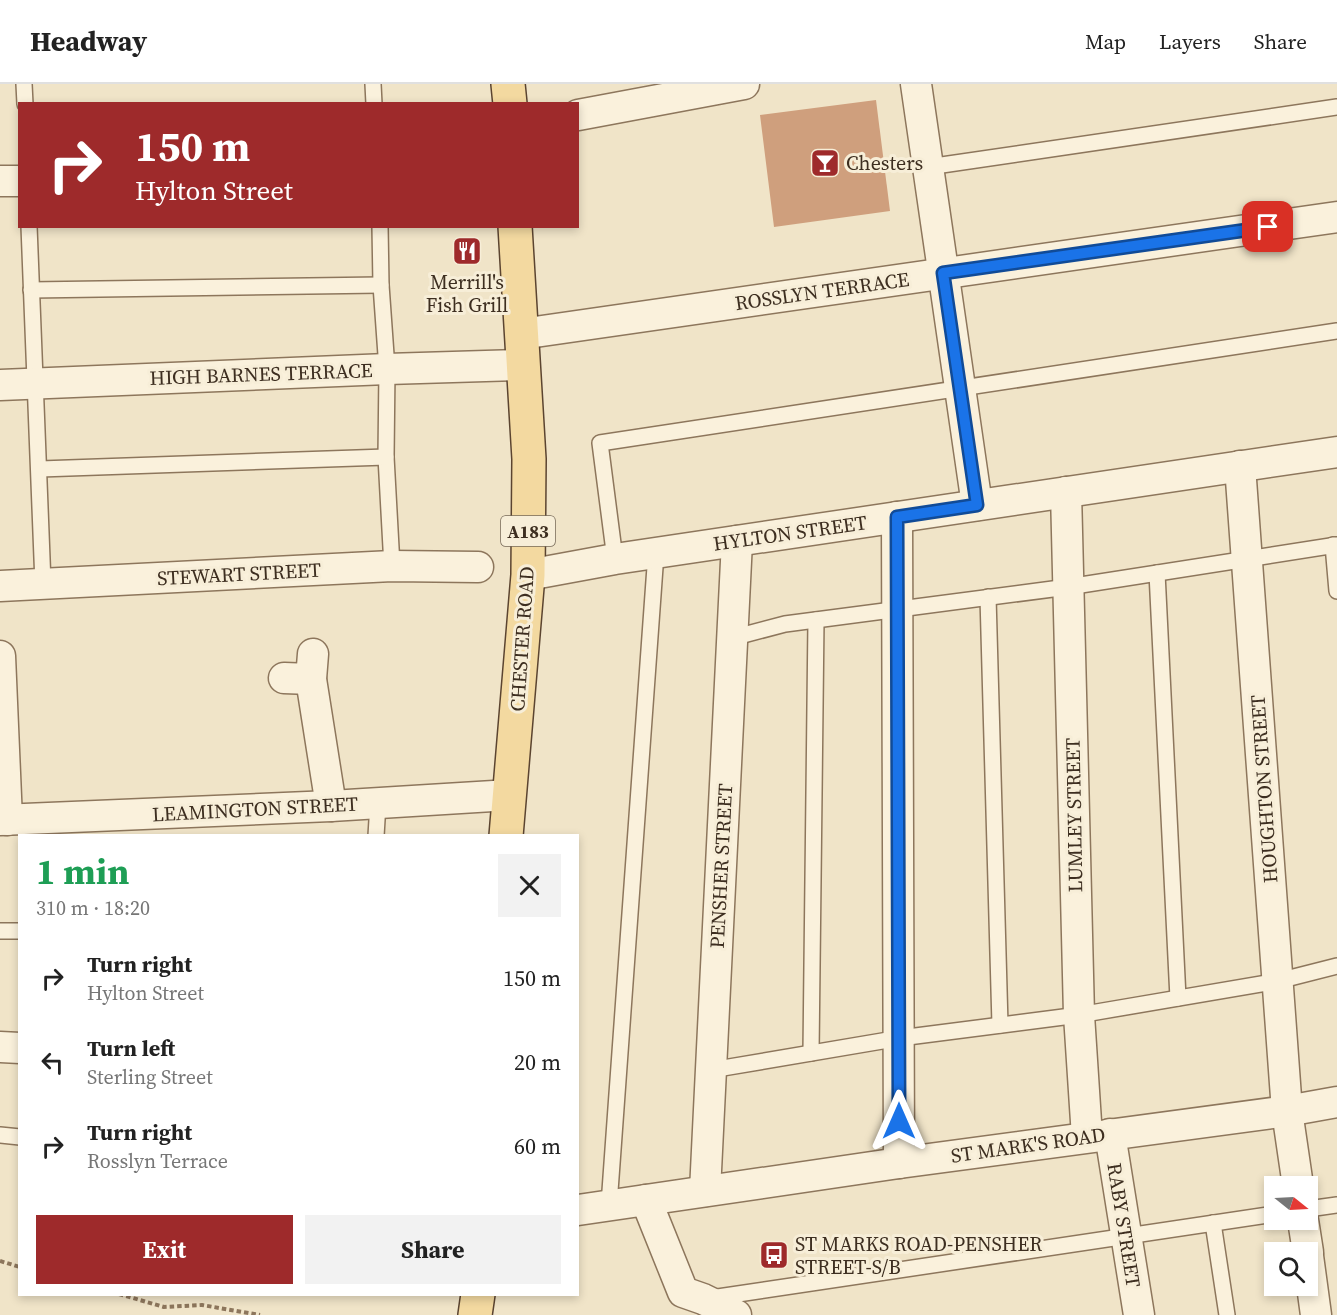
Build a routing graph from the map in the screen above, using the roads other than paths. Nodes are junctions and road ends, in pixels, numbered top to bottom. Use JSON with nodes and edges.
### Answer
{"nodes":[{"id":1,"x":24,"y":84,"type":"edge"},
{"id":2,"x":373,"y":84,"type":"edge"},
{"id":3,"x":508,"y":84,"type":"edge"},
{"id":4,"x":744,"y":84,"type":"edge"},
{"id":5,"x":916,"y":84,"type":"edge"},
{"id":6,"x":25,"y":102,"type":"edge"},
{"id":7,"x":374,"y":102,"type":"edge"},
{"id":8,"x":510,"y":102,"type":"edge"},
{"id":9,"x":1337,"y":107,"type":"edge"},
{"id":10,"x":579,"y":116,"type":"edge"},
{"id":11,"x":928,"y":167,"type":"junction"},
{"id":12,"x":0,"y":181,"type":"edge"},
{"id":13,"x":18,"y":181,"type":"edge"},
{"id":14,"x":1337,"y":217,"type":"edge"},
{"id":15,"x":29,"y":228,"type":"edge"},
{"id":16,"x":380,"y":228,"type":"edge"},
{"id":17,"x":515,"y":228,"type":"edge"},
{"id":18,"x":943,"y":273,"type":"junction"},
{"id":19,"x":381,"y":285,"type":"junction"},
{"id":20,"x":31,"y":290,"type":"junction"},
{"id":21,"x":1337,"y":330,"type":"edge"},
{"id":22,"x":522,"y":350,"type":"junction"},
{"id":23,"x":387,"y":369,"type":"junction"},
{"id":24,"x":36,"y":383,"type":"junction"},
{"id":25,"x":0,"y":385,"type":"edge"},
{"id":26,"x":960,"y":388,"type":"junction"},
{"id":27,"x":1337,"y":452,"type":"edge"},
{"id":28,"x":386,"y":458,"type":"junction"},
{"id":29,"x":1240,"y":466,"type":"junction"},
{"id":30,"x":40,"y":469,"type":"junction"},
{"id":31,"x":1066,"y":492,"type":"junction"},
{"id":32,"x":977,"y":505,"type":"junction"},
{"id":33,"x":897,"y":517,"type":"junction"},
{"id":34,"x":737,"y":541,"type":"junction"},
{"id":35,"x":1335,"y":545,"type":"edge"},
{"id":36,"x":656,"y":553,"type":"junction"},
{"id":37,"x":1247,"y":558,"type":"junction"},
{"id":38,"x":615,"y":559,"type":"junction"},
{"id":39,"x":392,"y":566,"type":"junction"},
{"id":40,"x":478,"y":567,"type":"dead end"},
{"id":41,"x":1157,"y":573,"type":"junction"},
{"id":42,"x":528,"y":575,"type":"junction"},
{"id":43,"x":43,"y":584,"type":"junction"},
{"id":44,"x":0,"y":586,"type":"edge"},
{"id":45,"x":1068,"y":587,"type":"junction"},
{"id":46,"x":1337,"y":591,"type":"edge"},
{"id":47,"x":988,"y":597,"type":"junction"},
{"id":48,"x":898,"y":609,"type":"junction"},
{"id":49,"x":816,"y":620,"type":"junction"},
{"id":50,"x":732,"y":638,"type":"junction"},
{"id":51,"x":0,"y":656,"type":"edge"},
{"id":52,"x":303,"y":670,"type":"dead end"},
{"id":53,"x":510,"y":795,"type":"junction"},
{"id":54,"x":378,"y":802,"type":"junction"},
{"id":55,"x":331,"y":806,"type":"junction"},
{"id":56,"x":4,"y":820,"type":"edge"},
{"id":57,"x":376,"y":834,"type":"edge"},
{"id":58,"x":507,"y":834,"type":"edge"},
{"id":59,"x":0,"y":931,"type":"edge"},
{"id":60,"x":18,"y":931,"type":"edge"},
{"id":61,"x":1337,"y":966,"type":"edge"},
{"id":62,"x":1278,"y":981,"type":"junction"},
{"id":63,"x":1178,"y":998,"type":"junction"},
{"id":64,"x":1079,"y":1015,"type":"junction"},
{"id":65,"x":1000,"y":1025,"type":"junction"},
{"id":66,"x":900,"y":1038,"type":"junction"},
{"id":67,"x":0,"y":1047,"type":"edge"},
{"id":68,"x":18,"y":1048,"type":"edge"},
{"id":69,"x":812,"y":1053,"type":"junction"},
{"id":70,"x":711,"y":1070,"type":"junction"},
{"id":71,"x":1337,"y":1102,"type":"edge"},
{"id":72,"x":1287,"y":1111,"type":"junction"},
{"id":73,"x":0,"y":1135,"type":"edge"},
{"id":74,"x":1099,"y":1136,"type":"junction"},
{"id":75,"x":18,"y":1137,"type":"edge"},
{"id":76,"x":899,"y":1163,"type":"junction"},
{"id":77,"x":1297,"y":1176,"type":"edge"},
{"id":78,"x":705,"y":1191,"type":"junction"},
{"id":79,"x":646,"y":1200,"type":"junction"},
{"id":80,"x":609,"y":1205,"type":"junction"},
{"id":81,"x":1337,"y":1205,"type":"edge"},
{"id":82,"x":1318,"y":1208,"type":"edge"},
{"id":83,"x":579,"y":1210,"type":"edge"},
{"id":84,"x":1264,"y":1216,"type":"edge"},
{"id":85,"x":1213,"y":1223,"type":"junction"},
{"id":86,"x":1126,"y":1236,"type":"junction"},
{"id":87,"x":478,"y":1296,"type":"edge"},
{"id":88,"x":478,"y":1296,"type":"edge"},
{"id":89,"x":1314,"y":1296,"type":"edge"},
{"id":90,"x":703,"y":1299,"type":"junction"},
{"id":91,"x":475,"y":1315,"type":"edge"},
{"id":92,"x":480,"y":1315,"type":"edge"},
{"id":93,"x":736,"y":1315,"type":"edge"},
{"id":94,"x":1139,"y":1315,"type":"edge"},
{"id":95,"x":1227,"y":1315,"type":"edge"},
{"id":96,"x":1316,"y":1315,"type":"edge"}],
"edges":[{"from":1,"to":6,"type":"lane"},
{"from":2,"to":7,"type":"lane"},
{"from":3,"to":8,"type":"main road"},
{"from":4,"to":10,"type":"street"},
{"from":5,"to":11,"type":"street"},
{"from":9,"to":11,"type":"lane"},
{"from":11,"to":18,"type":"street"},
{"from":12,"to":13,"type":"street"},
{"from":14,"to":18,"type":"street","name":"ROSSLYN TERRACE"},
{"from":15,"to":20,"type":"lane"},
{"from":16,"to":19,"type":"lane"},
{"from":17,"to":22,"type":"main road","name":"CHESTER ROAD","number":"A183"},
{"from":18,"to":22,"type":"street","name":"ROSSLYN TERRACE"},
{"from":18,"to":26,"type":"street"},
{"from":19,"to":20,"type":"lane"},
{"from":19,"to":23,"type":"lane"},
{"from":20,"to":24,"type":"lane"},
{"from":21,"to":26,"type":"lane"},
{"from":22,"to":23,"type":"street","name":"HIGH BARNES TERRACE"},
{"from":22,"to":42,"type":"main road","name":"CHESTER ROAD","number":"A183"},
{"from":23,"to":24,"type":"street","name":"HIGH BARNES TERRACE"},
{"from":23,"to":28,"type":"lane"},
{"from":24,"to":25,"type":"street","name":"HIGH BARNES TERRACE"},
{"from":24,"to":30,"type":"lane"},
{"from":26,"to":32,"type":"street"},
{"from":26,"to":38,"type":"lane"},
{"from":27,"to":29,"type":"street","name":"HYLTON STREET"},
{"from":28,"to":30,"type":"lane"},
{"from":28,"to":39,"type":"lane"},
{"from":29,"to":31,"type":"street","name":"HYLTON STREET"},
{"from":29,"to":37,"type":"street","name":"HOUGHTON STREET"},
{"from":30,"to":43,"type":"lane"},
{"from":31,"to":32,"type":"street","name":"HYLTON STREET"},
{"from":31,"to":45,"type":"street","name":"LUMLEY STREET"},
{"from":32,"to":33,"type":"street","name":"HYLTON STREET"},
{"from":33,"to":34,"type":"street","name":"HYLTON STREET"},
{"from":33,"to":48,"type":"street"},
{"from":34,"to":36,"type":"street","name":"HYLTON STREET"},
{"from":34,"to":50,"type":"street","name":"PENSHER STREET"},
{"from":35,"to":37,"type":"lane"},
{"from":35,"to":46,"type":"lane"},
{"from":36,"to":38,"type":"street","name":"HYLTON STREET"},
{"from":36,"to":80,"type":"lane"},
{"from":37,"to":41,"type":"lane"},
{"from":37,"to":62,"type":"street","name":"HOUGHTON STREET"},
{"from":38,"to":42,"type":"street","name":"HYLTON STREET"},
{"from":39,"to":40,"type":"street","name":"STEWART STREET"},
{"from":39,"to":43,"type":"street","name":"STEWART STREET"},
{"from":41,"to":45,"type":"lane"},
{"from":41,"to":63,"type":"lane"},
{"from":42,"to":53,"type":"main road","name":"CHESTER ROAD","number":"A183"},
{"from":43,"to":44,"type":"street","name":"STEWART STREET"},
{"from":45,"to":47,"type":"lane"},
{"from":45,"to":64,"type":"street","name":"LUMLEY STREET"},
{"from":47,"to":48,"type":"lane"},
{"from":47,"to":65,"type":"lane"},
{"from":48,"to":49,"type":"lane"},
{"from":48,"to":66,"type":"street"},
{"from":49,"to":50,"type":"lane"},
{"from":49,"to":69,"type":"lane"},
{"from":50,"to":70,"type":"street","name":"PENSHER STREET"},
{"from":51,"to":56,"type":"street"},
{"from":52,"to":55,"type":"street"},
{"from":53,"to":54,"type":"street","name":"LEAMINGTON STREET"},
{"from":53,"to":58,"type":"main road","name":"CHESTER ROAD","number":"A183"},
{"from":54,"to":55,"type":"street","name":"LEAMINGTON STREET"},
{"from":54,"to":57,"type":"lane"},
{"from":55,"to":56,"type":"street","name":"LEAMINGTON STREET"},
{"from":59,"to":60,"type":"lane"},
{"from":61,"to":62,"type":"lane"},
{"from":62,"to":63,"type":"lane"},
{"from":62,"to":72,"type":"street","name":"HOUGHTON STREET"},
{"from":63,"to":64,"type":"lane"},
{"from":64,"to":65,"type":"lane"},
{"from":64,"to":74,"type":"street","name":"LUMLEY STREET"},
{"from":65,"to":66,"type":"lane"},
{"from":66,"to":69,"type":"lane"},
{"from":66,"to":76,"type":"street"},
{"from":67,"to":68,"type":"street"},
{"from":69,"to":70,"type":"lane"},
{"from":70,"to":78,"type":"street","name":"PENSHER STREET"},
{"from":71,"to":72,"type":"street","name":"ST MARK'S ROAD"},
{"from":72,"to":74,"type":"street","name":"ST MARK'S ROAD"},
{"from":72,"to":77,"type":"street","name":"HOUGHTON STREET"},
{"from":73,"to":75,"type":"lane"},
{"from":74,"to":76,"type":"street","name":"ST MARK'S ROAD"},
{"from":74,"to":86,"type":"street","name":"RABY STREET"},
{"from":76,"to":78,"type":"street","name":"ST MARK'S ROAD"},
{"from":78,"to":79,"type":"street","name":"ST MARK'S ROAD"},
{"from":79,"to":80,"type":"street","name":"ST MARK'S ROAD"},
{"from":79,"to":90,"type":"street"},
{"from":80,"to":83,"type":"street","name":"ST MARK'S ROAD"},
{"from":81,"to":82,"type":"lane"},
{"from":84,"to":85,"type":"lane"},
{"from":85,"to":86,"type":"lane"},
{"from":85,"to":95,"type":"lane"},
{"from":86,"to":90,"type":"lane"},
{"from":86,"to":94,"type":"street","name":"RABY STREET"},
{"from":87,"to":91,"type":"main road"},
{"from":88,"to":92,"type":"main road"},
{"from":89,"to":96,"type":"street"},
{"from":90,"to":93,"type":"street"}]}
